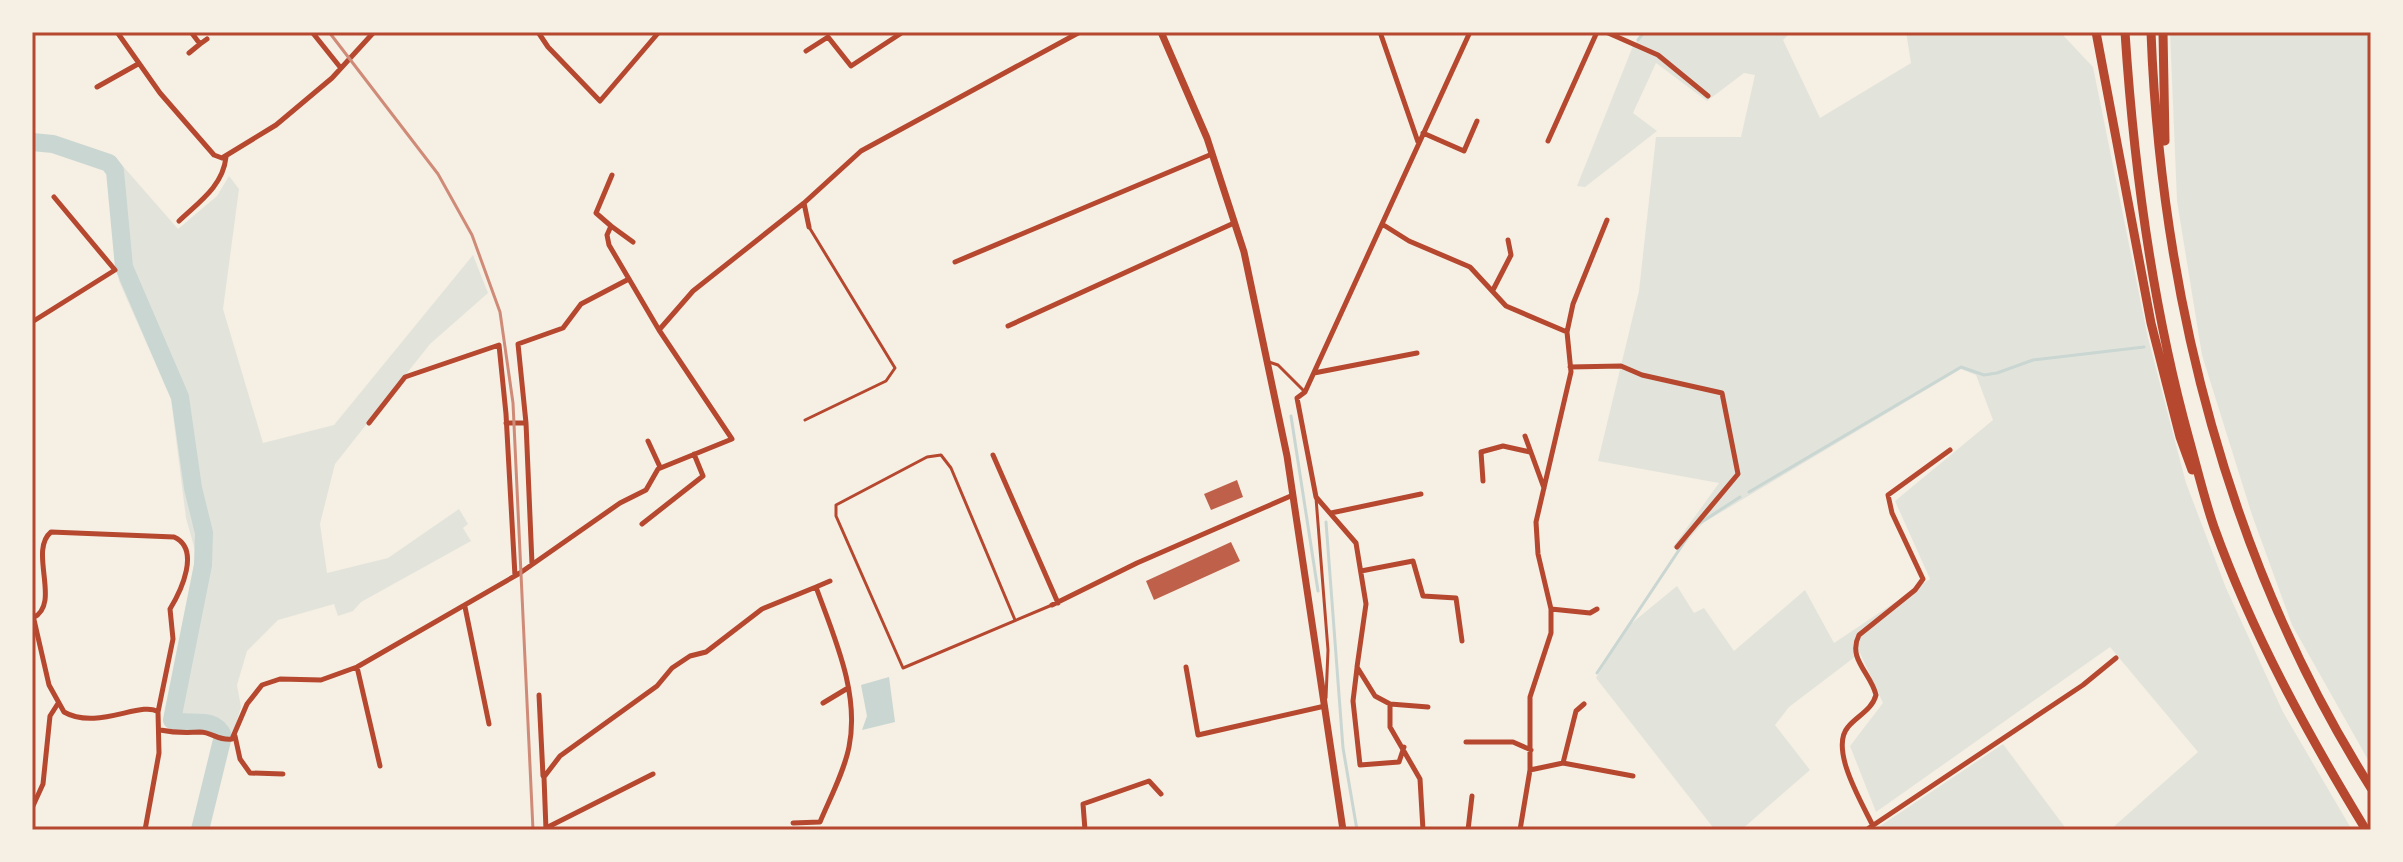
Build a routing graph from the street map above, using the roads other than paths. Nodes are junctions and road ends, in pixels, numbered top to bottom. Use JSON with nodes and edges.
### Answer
{"nodes":[{"id":1,"x":117,"y":32,"type":"edge"},
{"id":2,"x":191,"y":32,"type":"edge"},
{"id":3,"x":312,"y":32,"type":"edge"},
{"id":4,"x":374,"y":32,"type":"edge"},
{"id":5,"x":538,"y":32,"type":"edge"},
{"id":6,"x":659,"y":32,"type":"edge"},
{"id":7,"x":903,"y":32,"type":"edge"},
{"id":8,"x":1080,"y":32,"type":"edge"},
{"id":9,"x":1161,"y":32,"type":"edge"},
{"id":10,"x":1380,"y":32,"type":"edge"},
{"id":11,"x":1470,"y":32,"type":"edge"},
{"id":12,"x":1597,"y":32,"type":"edge"},
{"id":13,"x":1606,"y":32,"type":"edge"},
{"id":14,"x":2096,"y":32,"type":"edge"},
{"id":15,"x":2125,"y":32,"type":"edge"},
{"id":16,"x":2151,"y":32,"type":"edge"},
{"id":17,"x":2163,"y":32,"type":"edge"},
{"id":18,"x":207,"y":39,"type":"dead end"},
{"id":19,"x":200,"y":44,"type":"junction"},
{"id":20,"x":806,"y":51,"type":"dead end"},
{"id":21,"x":189,"y":53,"type":"dead end"},
{"id":22,"x":138,"y":64,"type":"junction"},
{"id":23,"x":340,"y":67,"type":"junction"},
{"id":24,"x":97,"y":87,"type":"dead end"},
{"id":25,"x":1708,"y":96,"type":"dead end"},
{"id":26,"x":1477,"y":121,"type":"dead end"},
{"id":27,"x":1423,"y":133,"type":"junction"},
{"id":28,"x":1548,"y":141,"type":"dead end"},
{"id":29,"x":1419,"y":143,"type":"junction"},
{"id":30,"x":1212,"y":154,"type":"junction"},
{"id":31,"x":226,"y":157,"type":"junction"},
{"id":32,"x":612,"y":175,"type":"dead end"},
{"id":33,"x":54,"y":197,"type":"dead end"},
{"id":34,"x":804,"y":203,"type":"junction"},
{"id":35,"x":2167,"y":209,"type":"junction"},
{"id":36,"x":1607,"y":220,"type":"dead end"},
{"id":37,"x":179,"y":221,"type":"dead end"},
{"id":38,"x":1234,"y":223,"type":"junction"},
{"id":39,"x":1382,"y":224,"type":"junction"},
{"id":40,"x":611,"y":226,"type":"junction"},
{"id":41,"x":809,"y":227,"type":"joint"},
{"id":42,"x":1508,"y":240,"type":"dead end"},
{"id":43,"x":633,"y":242,"type":"dead end"},
{"id":44,"x":955,"y":262,"type":"dead end"},
{"id":45,"x":627,"y":280,"type":"junction"},
{"id":46,"x":1493,"y":291,"type":"junction"},
{"id":47,"x":32,"y":322,"type":"edge"},
{"id":48,"x":1008,"y":326,"type":"dead end"},
{"id":49,"x":659,"y":330,"type":"junction"},
{"id":50,"x":1567,"y":332,"type":"junction"},
{"id":51,"x":1417,"y":353,"type":"dead end"},
{"id":52,"x":1269,"y":362,"type":"junction"},
{"id":53,"x":1570,"y":367,"type":"junction"},
{"id":54,"x":1314,"y":373,"type":"junction"},
{"id":55,"x":1305,"y":392,"type":"junction"},
{"id":56,"x":805,"y":420,"type":"dead end"},
{"id":57,"x":369,"y":423,"type":"dead end"},
{"id":58,"x":506,"y":423,"type":"junction"},
{"id":59,"x":526,"y":423,"type":"junction"},
{"id":60,"x":1525,"y":436,"type":"dead end"},
{"id":61,"x":648,"y":441,"type":"dead end"},
{"id":62,"x":1950,"y":450,"type":"dead end"},
{"id":63,"x":1530,"y":452,"type":"junction"},
{"id":64,"x":694,"y":454,"type":"junction"},
{"id":65,"x":993,"y":455,"type":"dead end"},
{"id":66,"x":660,"y":467,"type":"junction"},
{"id":67,"x":1483,"y":481,"type":"dead end"},
{"id":68,"x":1544,"y":488,"type":"junction"},
{"id":69,"x":1421,"y":494,"type":"dead end"},
{"id":70,"x":1293,"y":495,"type":"junction"},
{"id":71,"x":1316,"y":497,"type":"junction"},
{"id":72,"x":1330,"y":513,"type":"junction"},
{"id":73,"x":642,"y":524,"type":"dead end"},
{"id":74,"x":2213,"y":524,"type":"junction"},
{"id":75,"x":1677,"y":547,"type":"dead end"},
{"id":76,"x":532,"y":565,"type":"junction"},
{"id":77,"x":1361,"y":571,"type":"junction"},
{"id":78,"x":515,"y":576,"type":"junction"},
{"id":79,"x":830,"y":581,"type":"dead end"},
{"id":80,"x":816,"y":587,"type":"junction"},
{"id":81,"x":1055,"y":604,"type":"junction"},
{"id":82,"x":465,"y":607,"type":"junction"},
{"id":83,"x":1551,"y":609,"type":"junction"},
{"id":84,"x":1597,"y":609,"type":"dead end"},
{"id":85,"x":33,"y":615,"type":"edge"},
{"id":86,"x":1015,"y":620,"type":"junction"},
{"id":87,"x":1462,"y":641,"type":"dead end"},
{"id":88,"x":2116,"y":658,"type":"dead end"},
{"id":89,"x":357,"y":667,"type":"junction"},
{"id":90,"x":1186,"y":667,"type":"dead end"},
{"id":91,"x":1357,"y":667,"type":"junction"},
{"id":92,"x":848,"y":688,"type":"junction"},
{"id":93,"x":539,"y":695,"type":"dead end"},
{"id":94,"x":823,"y":703,"type":"dead end"},
{"id":95,"x":1390,"y":704,"type":"junction"},
{"id":96,"x":1584,"y":704,"type":"dead end"},
{"id":97,"x":57,"y":705,"type":"junction"},
{"id":98,"x":1326,"y":706,"type":"junction"},
{"id":99,"x":1428,"y":707,"type":"dead end"},
{"id":100,"x":158,"y":712,"type":"junction"},
{"id":101,"x":489,"y":724,"type":"dead end"},
{"id":102,"x":160,"y":730,"type":"junction"},
{"id":103,"x":235,"y":735,"type":"junction"},
{"id":104,"x":1466,"y":742,"type":"dead end"},
{"id":105,"x":1404,"y":747,"type":"junction"},
{"id":106,"x":1531,"y":750,"type":"junction"},
{"id":107,"x":1563,"y":763,"type":"junction"},
{"id":108,"x":380,"y":766,"type":"dead end"},
{"id":109,"x":1530,"y":770,"type":"junction"},
{"id":110,"x":283,"y":774,"type":"dead end"},
{"id":111,"x":653,"y":774,"type":"dead end"},
{"id":112,"x":1633,"y":776,"type":"dead end"},
{"id":113,"x":544,"y":777,"type":"junction"},
{"id":114,"x":2371,"y":788,"type":"edge"},
{"id":115,"x":1161,"y":794,"type":"dead end"},
{"id":116,"x":1472,"y":796,"type":"dead end"},
{"id":117,"x":32,"y":808,"type":"edge"},
{"id":118,"x":793,"y":823,"type":"dead end"},
{"id":119,"x":1873,"y":826,"type":"junction"},
{"id":120,"x":546,"y":829,"type":"edge"},
{"id":121,"x":145,"y":830,"type":"edge"},
{"id":122,"x":1085,"y":830,"type":"edge"},
{"id":123,"x":1344,"y":830,"type":"edge"},
{"id":124,"x":1423,"y":830,"type":"edge"},
{"id":125,"x":1468,"y":830,"type":"edge"},
{"id":126,"x":1520,"y":830,"type":"edge"},
{"id":127,"x":1866,"y":830,"type":"edge"},
{"id":128,"x":2366,"y":830,"type":"edge"}],
"edges":[{"from":1,"to":22,"type":"street"},
{"from":2,"to":19,"type":"street"},
{"from":3,"to":23,"type":"street"},
{"from":4,"to":23,"type":"street"},
{"from":5,"to":6,"type":"street"},
{"from":7,"to":20,"type":"street"},
{"from":8,"to":34,"type":"street"},
{"from":9,"to":30,"type":"main road"},
{"from":10,"to":29,"type":"street"},
{"from":11,"to":27,"type":"street"},
{"from":12,"to":28,"type":"street"},
{"from":13,"to":25,"type":"street"},
{"from":14,"to":74,"type":"highway"},
{"from":15,"to":74,"type":"highway"},
{"from":16,"to":35,"type":"highway"},
{"from":17,"to":35,"type":"highway"},
{"from":18,"to":19,"type":"street"},
{"from":19,"to":21,"type":"street"},
{"from":22,"to":24,"type":"street"},
{"from":22,"to":31,"type":"street"},
{"from":23,"to":31,"type":"street"},
{"from":26,"to":27,"type":"street"},
{"from":27,"to":29,"type":"street"},
{"from":29,"to":39,"type":"street"},
{"from":30,"to":38,"type":"main road"},
{"from":30,"to":44,"type":"street"},
{"from":31,"to":37,"type":"street"},
{"from":32,"to":40,"type":"street"},
{"from":33,"to":47,"type":"street"},
{"from":34,"to":41,"type":"street"},
{"from":34,"to":49,"type":"street"},
{"from":35,"to":114,"type":"highway"},
{"from":36,"to":50,"type":"street"},
{"from":38,"to":48,"type":"street"},
{"from":38,"to":52,"type":"main road"},
{"from":39,"to":46,"type":"street"},
{"from":39,"to":54,"type":"street"},
{"from":40,"to":43,"type":"street"},
{"from":40,"to":45,"type":"street"},
{"from":41,"to":56,"type":"lane"},
{"from":42,"to":46,"type":"street"},
{"from":45,"to":49,"type":"street"},
{"from":45,"to":59,"type":"street"},
{"from":46,"to":50,"type":"street"},
{"from":49,"to":64,"type":"street"},
{"from":50,"to":53,"type":"street"},
{"from":51,"to":54,"type":"street"},
{"from":52,"to":55,"type":"lane"},
{"from":52,"to":70,"type":"main road"},
{"from":53,"to":68,"type":"street"},
{"from":53,"to":75,"type":"street"},
{"from":54,"to":55,"type":"street"},
{"from":55,"to":71,"type":"street"},
{"from":57,"to":58,"type":"street"},
{"from":58,"to":59,"type":"street"},
{"from":58,"to":78,"type":"street"},
{"from":59,"to":76,"type":"street"},
{"from":60,"to":63,"type":"street"},
{"from":61,"to":66,"type":"street"},
{"from":62,"to":119,"type":"street"},
{"from":63,"to":67,"type":"street"},
{"from":63,"to":68,"type":"street"},
{"from":64,"to":66,"type":"street"},
{"from":64,"to":73,"type":"street"},
{"from":65,"to":81,"type":"street"},
{"from":66,"to":76,"type":"street"},
{"from":68,"to":83,"type":"street"},
{"from":69,"to":72,"type":"street"},
{"from":70,"to":81,"type":"street"},
{"from":70,"to":98,"type":"main road"},
{"from":71,"to":72,"type":"street"},
{"from":71,"to":98,"type":"lane"},
{"from":72,"to":77,"type":"street"},
{"from":74,"to":128,"type":"highway"},
{"from":76,"to":78,"type":"street"},
{"from":77,"to":87,"type":"street"},
{"from":77,"to":91,"type":"street"},
{"from":78,"to":82,"type":"street"},
{"from":79,"to":80,"type":"street"},
{"from":80,"to":92,"type":"street"},
{"from":80,"to":113,"type":"street"},
{"from":81,"to":86,"type":"lane"},
{"from":82,"to":89,"type":"street"},
{"from":82,"to":101,"type":"street"},
{"from":83,"to":84,"type":"street"},
{"from":83,"to":106,"type":"street"},
{"from":85,"to":97,"type":"street"},
{"from":85,"to":100,"type":"street"},
{"from":86,"to":86,"type":"lane"},
{"from":88,"to":119,"type":"street"},
{"from":89,"to":103,"type":"street"},
{"from":89,"to":108,"type":"street"},
{"from":90,"to":98,"type":"street"},
{"from":91,"to":95,"type":"street"},
{"from":91,"to":105,"type":"street"},
{"from":92,"to":94,"type":"street"},
{"from":92,"to":118,"type":"street"},
{"from":93,"to":113,"type":"street"},
{"from":95,"to":99,"type":"street"},
{"from":95,"to":105,"type":"street"},
{"from":96,"to":107,"type":"street"},
{"from":97,"to":100,"type":"street"},
{"from":97,"to":117,"type":"street"},
{"from":98,"to":123,"type":"main road"},
{"from":100,"to":102,"type":"street"},
{"from":102,"to":103,"type":"street"},
{"from":102,"to":121,"type":"street"},
{"from":103,"to":110,"type":"street"},
{"from":104,"to":106,"type":"street"},
{"from":105,"to":124,"type":"street"},
{"from":106,"to":109,"type":"street"},
{"from":107,"to":109,"type":"street"},
{"from":107,"to":112,"type":"street"},
{"from":109,"to":126,"type":"street"},
{"from":111,"to":120,"type":"street"},
{"from":113,"to":120,"type":"street"},
{"from":115,"to":122,"type":"street"},
{"from":116,"to":125,"type":"street"},
{"from":119,"to":127,"type":"street"}]}
